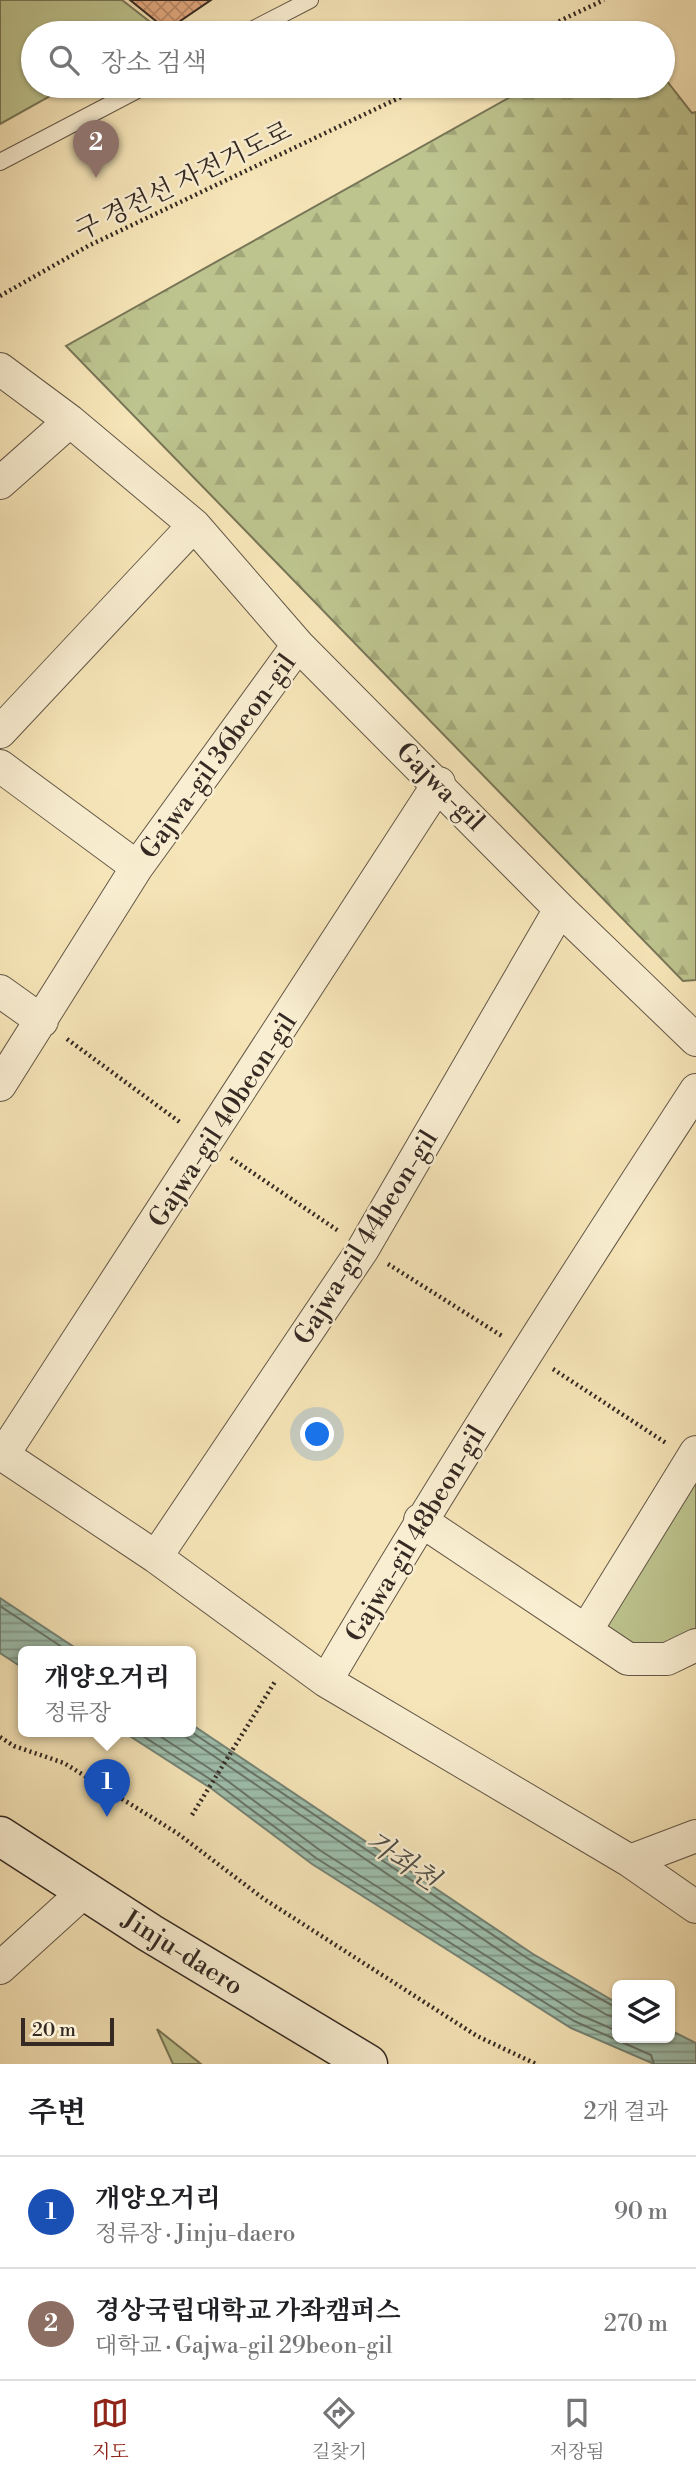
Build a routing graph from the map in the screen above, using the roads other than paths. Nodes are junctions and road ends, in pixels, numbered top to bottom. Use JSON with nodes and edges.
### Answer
{"nodes":[{"id":1,"x":310,"y":0,"type":"edge"},
{"id":2,"x":269,"y":21,"type":"edge"},
{"id":3,"x":122,"y":98,"type":"edge"},
{"id":4,"x":0,"y":162,"type":"edge"},
{"id":5,"x":0,"y":369,"type":"edge"},
{"id":6,"x":70,"y":421,"type":"junction"},
{"id":7,"x":0,"y":483,"type":"edge"},
{"id":8,"x":194,"y":525,"type":"junction"},
{"id":9,"x":298,"y":645,"type":"junction"},
{"id":10,"x":0,"y":732,"type":"edge"},
{"id":11,"x":0,"y":766,"type":"edge"},
{"id":12,"x":439,"y":783,"type":"junction"},
{"id":13,"x":137,"y":867,"type":"junction"},
{"id":14,"x":560,"y":909,"type":"junction"},
{"id":15,"x":0,"y":990,"type":"edge"},
{"id":16,"x":42,"y":1021,"type":"junction"},
{"id":17,"x":696,"y":1040,"type":"edge"},
{"id":18,"x":0,"y":1084,"type":"edge"},
{"id":19,"x":696,"y":1090,"type":"edge"},
{"id":20,"x":1,"y":1454,"type":"edge"},
{"id":21,"x":693,"y":1456,"type":"edge"},
{"id":22,"x":420,"y":1520,"type":"junction"},
{"id":23,"x":156,"y":1558,"type":"junction"},
{"id":24,"x":587,"y":1629,"type":"junction"},
{"id":25,"x":696,"y":1645,"type":"edge"},
{"id":26,"x":326,"y":1681,"type":"junction"},
{"id":27,"x":0,"y":1836,"type":"edge"},
{"id":28,"x":696,"y":1836,"type":"edge"},
{"id":29,"x":630,"y":1861,"type":"junction"},
{"id":30,"x":86,"y":1890,"type":"junction"},
{"id":31,"x":696,"y":1907,"type":"edge"},
{"id":32,"x":0,"y":1968,"type":"edge"},
{"id":33,"x":368,"y":2064,"type":"edge"}],
"edges":[{"from":1,"to":2,"type":"lane"},
{"from":3,"to":4,"type":"lane"},
{"from":5,"to":6,"type":"street","name":"Gajwa-gil"},
{"from":6,"to":7,"type":"street"},
{"from":6,"to":8,"type":"street","name":"Gajwa-gil"},
{"from":8,"to":9,"type":"street","name":"Gajwa-gil"},
{"from":8,"to":10,"type":"street"},
{"from":9,"to":12,"type":"street","name":"Gajwa-gil"},
{"from":9,"to":13,"type":"street","name":"Gajwa-gil 36beon-gil"},
{"from":11,"to":13,"type":"street","name":"Gajwa-gil 36beon-gil"},
{"from":12,"to":14,"type":"street","name":"Gajwa-gil"},
{"from":12,"to":20,"type":"street","name":"Gajwa-gil 40beon-gil"},
{"from":13,"to":16,"type":"street","name":"Gajwa-gil 36beon-gil"},
{"from":14,"to":17,"type":"street","name":"Gajwa-gil"},
{"from":14,"to":23,"type":"street","name":"Gajwa-gil 44beon-gil"},
{"from":15,"to":16,"type":"street"},
{"from":16,"to":18,"type":"street","name":"Gajwa-gil 36beon-gil"},
{"from":19,"to":22,"type":"street","name":"Gajwa-gil 48beon-gil"},
{"from":20,"to":23,"type":"street"},
{"from":21,"to":24,"type":"street"},
{"from":22,"to":24,"type":"street"},
{"from":22,"to":26,"type":"street","name":"Gajwa-gil 48beon-gil"},
{"from":23,"to":26,"type":"street"},
{"from":24,"to":25,"type":"street"},
{"from":26,"to":29,"type":"street"},
{"from":27,"to":30,"type":"street","name":"Jinju-daero"},
{"from":28,"to":29,"type":"street"},
{"from":29,"to":31,"type":"street"},
{"from":30,"to":32,"type":"street"},
{"from":30,"to":33,"type":"street","name":"Jinju-daero"}]}
